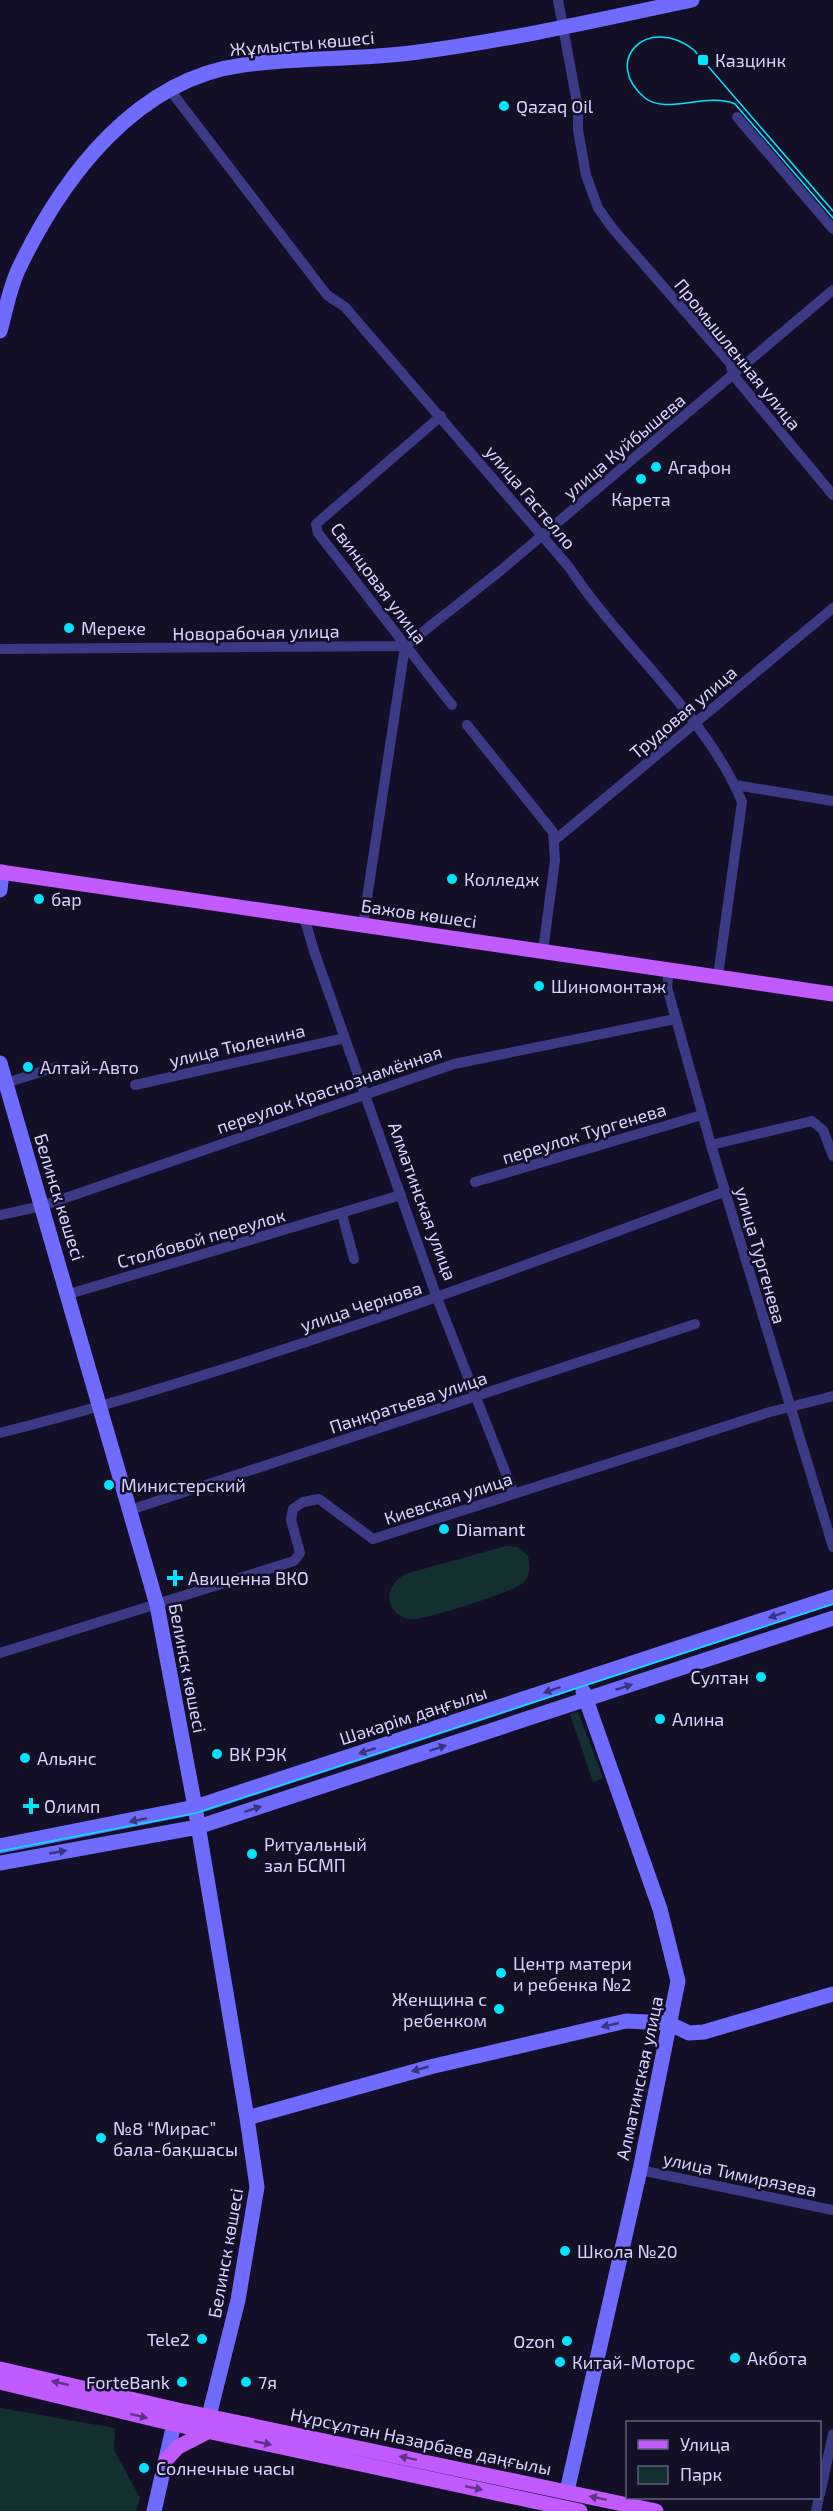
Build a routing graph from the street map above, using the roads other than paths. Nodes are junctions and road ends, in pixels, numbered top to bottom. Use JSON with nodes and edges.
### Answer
{"nodes":[{"id":1,"x":558,"y":0,"type":"edge"},
{"id":2,"x":692,"y":0,"type":"edge"},
{"id":3,"x":563,"y":28,"type":"junction"},
{"id":4,"x":170,"y":90,"type":"junction"},
{"id":5,"x":737,"y":117,"type":"dead end"},
{"id":6,"x":833,"y":229,"type":"edge"},
{"id":7,"x":833,"y":290,"type":"edge"},
{"id":8,"x":0,"y":331,"type":"edge"},
{"id":9,"x":734,"y":376,"type":"junction"},
{"id":10,"x":441,"y":416,"type":"junction"},
{"id":11,"x":833,"y":495,"type":"edge"},
{"id":12,"x":542,"y":535,"type":"junction"},
{"id":13,"x":833,"y":608,"type":"edge"},
{"id":14,"x":405,"y":646,"type":"junction"},
{"id":15,"x":0,"y":649,"type":"edge"},
{"id":16,"x":452,"y":705,"type":"dead end"},
{"id":17,"x":694,"y":724,"type":"junction"},
{"id":18,"x":467,"y":725,"type":"dead end"},
{"id":19,"x":735,"y":785,"type":"junction"},
{"id":20,"x":833,"y":801,"type":"edge"},
{"id":21,"x":555,"y":840,"type":"junction"},
{"id":22,"x":1,"y":872,"type":"edge"},
{"id":23,"x":0,"y":890,"type":"edge"},
{"id":24,"x":304,"y":917,"type":"junction"},
{"id":25,"x":363,"y":925,"type":"junction"},
{"id":26,"x":543,"y":951,"type":"junction"},
{"id":27,"x":669,"y":970,"type":"junction"},
{"id":28,"x":718,"y":975,"type":"junction"},
{"id":29,"x":833,"y":994,"type":"edge"},
{"id":30,"x":675,"y":1019,"type":"junction"},
{"id":31,"x":345,"y":1038,"type":"junction"},
{"id":32,"x":0,"y":1063,"type":"edge"},
{"id":33,"x":56,"y":1067,"type":"dead end"},
{"id":34,"x":6,"y":1083,"type":"junction"},
{"id":35,"x":135,"y":1085,"type":"dead end"},
{"id":36,"x":364,"y":1094,"type":"junction"},
{"id":37,"x":702,"y":1115,"type":"junction"},
{"id":38,"x":711,"y":1145,"type":"junction"},
{"id":39,"x":833,"y":1156,"type":"edge"},
{"id":40,"x":475,"y":1182,"type":"dead end"},
{"id":41,"x":726,"y":1191,"type":"junction"},
{"id":42,"x":401,"y":1195,"type":"junction"},
{"id":43,"x":42,"y":1206,"type":"junction"},
{"id":44,"x":342,"y":1214,"type":"junction"},
{"id":45,"x":0,"y":1215,"type":"edge"},
{"id":46,"x":354,"y":1259,"type":"dead end"},
{"id":47,"x":69,"y":1293,"type":"junction"},
{"id":48,"x":437,"y":1298,"type":"junction"},
{"id":49,"x":695,"y":1324,"type":"dead end"},
{"id":50,"x":833,"y":1395,"type":"edge"},
{"id":51,"x":477,"y":1397,"type":"junction"},
{"id":52,"x":102,"y":1407,"type":"junction"},
{"id":53,"x":789,"y":1408,"type":"junction"},
{"id":54,"x":0,"y":1433,"type":"edge"},
{"id":55,"x":514,"y":1494,"type":"junction"},
{"id":56,"x":130,"y":1510,"type":"junction"},
{"id":57,"x":833,"y":1547,"type":"edge"},
{"id":58,"x":833,"y":1597,"type":"edge"},
{"id":59,"x":157,"y":1605,"type":"junction"},
{"id":60,"x":833,"y":1618,"type":"edge"},
{"id":61,"x":0,"y":1653,"type":"edge"},
{"id":62,"x":579,"y":1681,"type":"junction"},
{"id":63,"x":586,"y":1700,"type":"junction"},
{"id":64,"x":195,"y":1807,"type":"junction"},
{"id":65,"x":198,"y":1827,"type":"junction"},
{"id":66,"x":0,"y":1846,"type":"edge"},
{"id":67,"x":0,"y":1863,"type":"edge"},
{"id":68,"x":833,"y":1994,"type":"edge"},
{"id":69,"x":668,"y":2023,"type":"junction"},
{"id":70,"x":247,"y":2118,"type":"junction"},
{"id":71,"x":640,"y":2170,"type":"junction"},
{"id":72,"x":833,"y":2210,"type":"edge"},
{"id":73,"x":0,"y":2369,"type":"edge"},
{"id":74,"x":0,"y":2382,"type":"edge"},
{"id":75,"x":176,"y":2417,"type":"junction"},
{"id":76,"x":208,"y":2426,"type":"junction"},
{"id":77,"x":833,"y":2434,"type":"edge"},
{"id":78,"x":166,"y":2460,"type":"junction"},
{"id":79,"x":821,"y":2487,"type":"edge"},
{"id":80,"x":567,"y":2492,"type":"junction"},
{"id":81,"x":564,"y":2508,"type":"junction"},
{"id":82,"x":154,"y":2511,"type":"edge"},
{"id":83,"x":580,"y":2511,"type":"edge"},
{"id":84,"x":656,"y":2511,"type":"edge"}],
"edges":[{"from":1,"to":3,"type":"street","name":"Промышленная улица"},
{"from":2,"to":3,"type":"main road","name":"Жұмысты көшесі"},
{"from":3,"to":4,"type":"main road","name":"Жұмысты көшесі"},
{"from":3,"to":9,"type":"street","name":"Промышленная улица"},
{"from":4,"to":8,"type":"main road","name":"Жұмысты көшесі"},
{"from":4,"to":10,"type":"street","name":"улица Гастелло"},
{"from":5,"to":6,"type":"street"},
{"from":7,"to":9,"type":"street","name":"улица Куйбышева"},
{"from":9,"to":11,"type":"street","name":"Промышленная улица"},
{"from":9,"to":12,"type":"street","name":"улица Куйбышева"},
{"from":10,"to":12,"type":"street","name":"улица Гастелло"},
{"from":10,"to":14,"type":"street","name":"Свинцовая улица"},
{"from":12,"to":14,"type":"street","name":"улица Куйбышева"},
{"from":12,"to":17,"type":"street","name":"улица Гастелло"},
{"from":13,"to":17,"type":"street","name":"Трудовая улица"},
{"from":14,"to":15,"type":"street","name":"Новорабочая улица"},
{"from":14,"to":16,"type":"street","name":"Свинцовая улица"},
{"from":14,"to":25,"type":"street"},
{"from":17,"to":19,"type":"street","name":"улица Гастелло"},
{"from":17,"to":21,"type":"street","name":"Трудовая улица"},
{"from":18,"to":21,"type":"street"},
{"from":19,"to":20,"type":"street"},
{"from":19,"to":28,"type":"street","name":"улица Гастелло"},
{"from":21,"to":26,"type":"street"},
{"from":22,"to":23,"type":"main road"},
{"from":22,"to":24,"type":"main road","name":"Бажов көшесі"},
{"from":24,"to":25,"type":"main road","name":"Бажов көшесі"},
{"from":24,"to":31,"type":"street","name":"Алматинская улица"},
{"from":25,"to":26,"type":"main road","name":"Бажов көшесі"},
{"from":26,"to":27,"type":"main road","name":"Бажов көшесі"},
{"from":27,"to":28,"type":"main road","name":"Бажов көшесі"},
{"from":27,"to":30,"type":"street","name":"улица Тургенева"},
{"from":28,"to":29,"type":"main road","name":"Бажов көшесі"},
{"from":30,"to":36,"type":"street","name":"переулок Краснознамённая"},
{"from":30,"to":37,"type":"street","name":"улица Тургенева"},
{"from":31,"to":35,"type":"street","name":"улица Тюленина"},
{"from":31,"to":36,"type":"street","name":"Алматинская улица"},
{"from":32,"to":34,"type":"main road","name":"Белинск көшесі"},
{"from":33,"to":34,"type":"street"},
{"from":34,"to":43,"type":"main road","name":"Белинск көшесі"},
{"from":36,"to":42,"type":"street","name":"Алматинская улица"},
{"from":36,"to":43,"type":"street","name":"переулок Краснознамённая"},
{"from":37,"to":38,"type":"street","name":"улица Тургенева"},
{"from":37,"to":40,"type":"street","name":"переулок Тургенева"},
{"from":38,"to":39,"type":"street"},
{"from":38,"to":41,"type":"street","name":"улица Тургенева"},
{"from":41,"to":48,"type":"street","name":"улица Чернова"},
{"from":41,"to":53,"type":"street","name":"улица Тургенева"},
{"from":42,"to":44,"type":"street","name":"Столбовой переулок"},
{"from":42,"to":48,"type":"street","name":"Алматинская улица"},
{"from":43,"to":45,"type":"street","name":"переулок Краснознамённая"},
{"from":43,"to":47,"type":"main road","name":"Белинск көшесі"},
{"from":44,"to":46,"type":"street"},
{"from":44,"to":47,"type":"street","name":"Столбовой переулок"},
{"from":47,"to":52,"type":"main road","name":"Белинск көшесі"},
{"from":48,"to":51,"type":"street","name":"Алматинская улица"},
{"from":48,"to":52,"type":"street","name":"улица Чернова"},
{"from":49,"to":51,"type":"street","name":"Панкратьева улица"},
{"from":50,"to":53,"type":"street","name":"Киевская улица"},
{"from":51,"to":55,"type":"street","name":"Алматинская улица"},
{"from":51,"to":56,"type":"street","name":"Панкратьева улица"},
{"from":52,"to":54,"type":"street","name":"улица Чернова"},
{"from":52,"to":56,"type":"main road","name":"Белинск көшесі"},
{"from":53,"to":55,"type":"street","name":"Киевская улица"},
{"from":53,"to":57,"type":"street","name":"улица Тургенева"},
{"from":55,"to":59,"type":"street","name":"Киевская улица"},
{"from":56,"to":59,"type":"main road","name":"Белинск көшесі"},
{"from":58,"to":62,"type":"main road","name":"Шәкәрім даңғылы","one_way":true},
{"from":59,"to":61,"type":"street","name":"Киевская улица"},
{"from":59,"to":64,"type":"main road","name":"Белинск көшесі"},
{"from":63,"to":60,"type":"main road","one_way":true},
{"from":62,"to":63,"type":"main road","name":"Алматинская улица"},
{"from":62,"to":64,"type":"main road","name":"Шәкәрім даңғылы","one_way":true},
{"from":65,"to":63,"type":"main road","one_way":true},
{"from":63,"to":69,"type":"main road","name":"Алматинская улица"},
{"from":64,"to":65,"type":"main road","name":"Белинск көшесі"},
{"from":64,"to":66,"type":"main road","name":"Шәкәрім даңғылы","one_way":true},
{"from":67,"to":65,"type":"main road","one_way":true},
{"from":65,"to":70,"type":"main road","name":"Белинск көшесі"},
{"from":68,"to":69,"type":"main road"},
{"from":69,"to":70,"type":"main road","one_way":true},
{"from":69,"to":71,"type":"main road","name":"Алматинская улица"},
{"from":70,"to":76,"type":"main road","name":"Белинск көшесі"},
{"from":71,"to":72,"type":"street","name":"улица Тимирязева"},
{"from":71,"to":80,"type":"main road","name":"Алматинская улица"},
{"from":75,"to":73,"type":"main road","name":"Нұрсұлтан Назарбаев даңғылы","one_way":true},
{"from":74,"to":75,"type":"main road","name":"Нұрсұлтан Назарбаев даңғылы","one_way":true},
{"from":75,"to":76,"type":"main road","name":"Нұрсұлтан Назарбаев даңғылы"},
{"from":75,"to":78,"type":"main road"},
{"from":76,"to":78,"type":"main road"},
{"from":80,"to":76,"type":"main road","name":"Нұрсұлтан Назарбаев даңғылы","one_way":true},
{"from":76,"to":81,"type":"main road","name":"Нұрсұлтан Назарбаев даңғылы","one_way":true},
{"from":77,"to":79,"type":"street"},
{"from":78,"to":82,"type":"main road"},
{"from":80,"to":81,"type":"main road"},
{"from":84,"to":80,"type":"main road","name":"Нұрсұлтан Назарбаев даңғылы","one_way":true},
{"from":81,"to":83,"type":"main road","name":"Нұрсұлтан Назарбаев даңғылы"}]}
